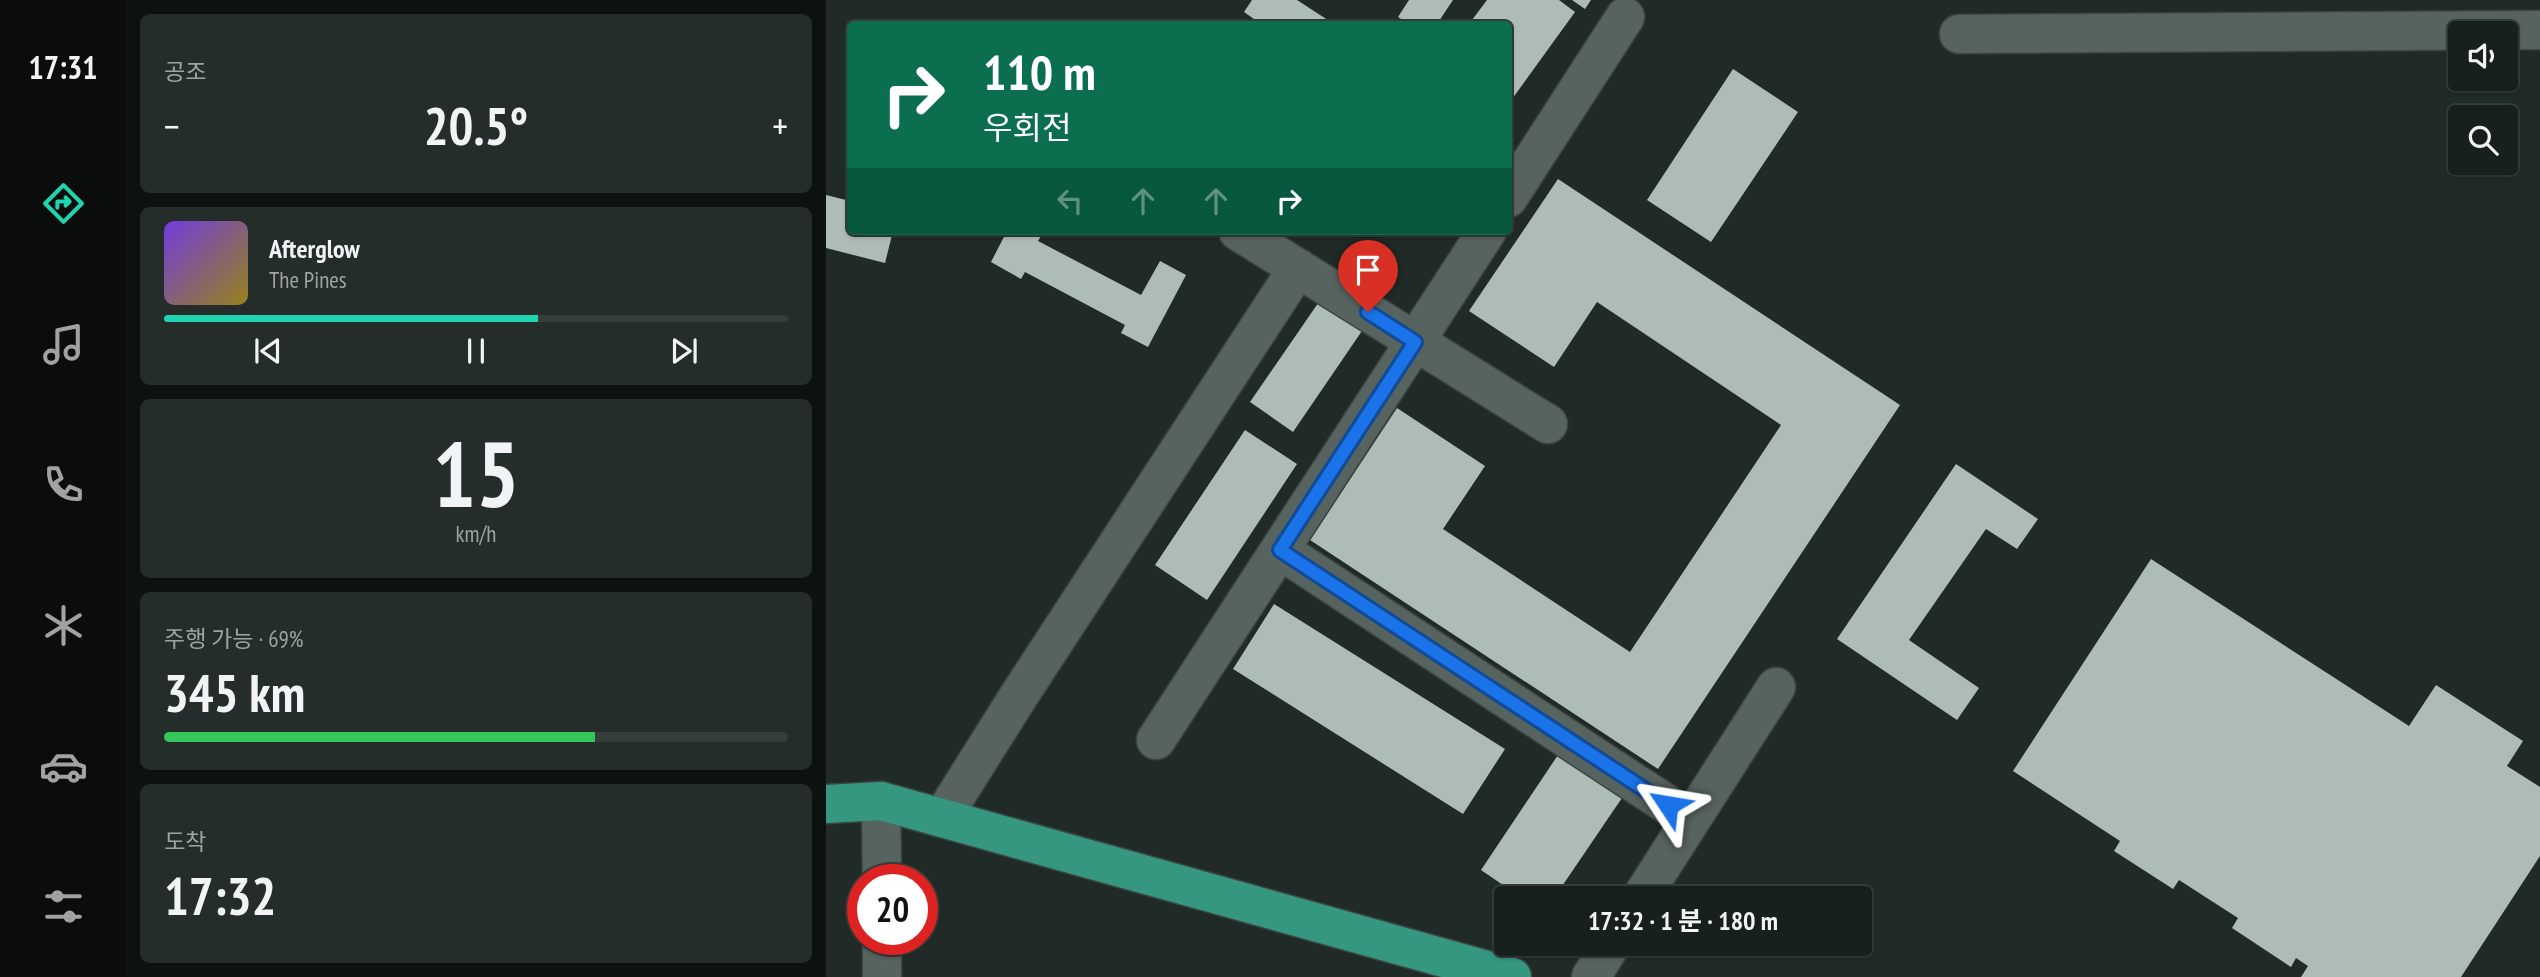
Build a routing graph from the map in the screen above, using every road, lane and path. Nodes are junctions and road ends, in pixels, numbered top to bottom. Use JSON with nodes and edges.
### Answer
{"nodes":[{"id":1,"x":1625,"y":17,"type":"dead end"},
{"id":2,"x":2540,"y":30,"type":"edge"},
{"id":3,"x":1959,"y":34,"type":"dead end"},
{"id":4,"x":1512,"y":192,"type":"edge"},
{"id":5,"x":1244,"y":235,"type":"edge"},
{"id":6,"x":1484,"y":235,"type":"edge"},
{"id":7,"x":1298,"y":268,"type":"junction"},
{"id":8,"x":1415,"y":342,"type":"junction"},
{"id":9,"x":1548,"y":424,"type":"dead end"},
{"id":10,"x":1280,"y":550,"type":"junction"},
{"id":11,"x":1776,"y":687,"type":"dead end"},
{"id":12,"x":1156,"y":740,"type":"dead end"},
{"id":13,"x":881,"y":801,"type":"junction"},
{"id":14,"x":826,"y":804,"type":"edge"},
{"id":15,"x":942,"y":818,"type":"junction"},
{"id":16,"x":1691,"y":820,"type":"junction"},
{"id":17,"x":882,"y":864,"type":"edge"},
{"id":18,"x":1649,"y":886,"type":"edge"},
{"id":19,"x":882,"y":955,"type":"edge"},
{"id":20,"x":1604,"y":956,"type":"edge"},
{"id":21,"x":882,"y":977,"type":"edge"},
{"id":22,"x":1511,"y":977,"type":"edge"},
{"id":23,"x":1591,"y":977,"type":"edge"}],
"edges":[{"from":1,"to":4,"type":"street"},
{"from":2,"to":3,"type":"street"},
{"from":5,"to":7,"type":"street"},
{"from":6,"to":8,"type":"street"},
{"from":7,"to":8,"type":"street"},
{"from":7,"to":15,"type":"street"},
{"from":8,"to":9,"type":"street"},
{"from":8,"to":10,"type":"street"},
{"from":10,"to":12,"type":"street"},
{"from":10,"to":16,"type":"street"},
{"from":11,"to":16,"type":"street"},
{"from":13,"to":14,"type":"highway"},
{"from":13,"to":15,"type":"highway"},
{"from":13,"to":17,"type":"street"},
{"from":15,"to":22,"type":"highway"},
{"from":16,"to":18,"type":"street"},
{"from":19,"to":21,"type":"street"},
{"from":20,"to":23,"type":"street"}]}
